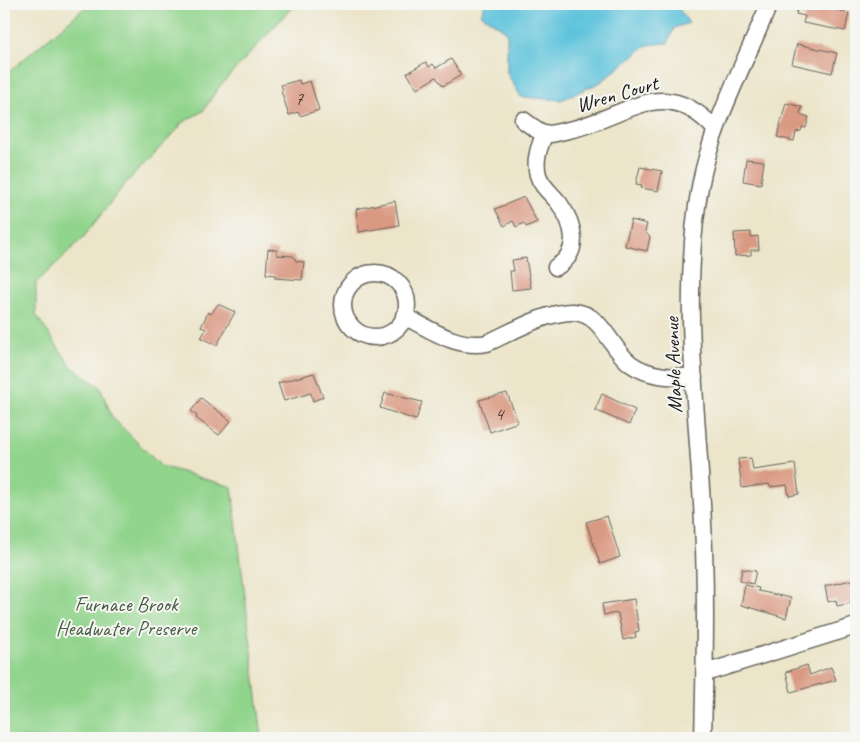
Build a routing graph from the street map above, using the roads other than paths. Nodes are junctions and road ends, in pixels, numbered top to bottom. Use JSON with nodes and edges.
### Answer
{"nodes":[{"id":1,"x":769,"y":4,"type":"edge"},
{"id":2,"x":523,"y":120,"type":"dead end"},
{"id":3,"x":716,"y":130,"type":"junction"},
{"id":4,"x":544,"y":133,"type":"junction"},
{"id":5,"x":556,"y":267,"type":"dead end"},
{"id":6,"x":404,"y":316,"type":"dead end"},
{"id":7,"x":694,"y":376,"type":"junction"},
{"id":8,"x":856,"y":626,"type":"edge"},
{"id":9,"x":705,"y":673,"type":"junction"},
{"id":10,"x":704,"y":738,"type":"edge"}],
"edges":[{"from":1,"to":3,"type":"street","name":"Maple Avenue"},
{"from":2,"to":4,"type":"street"},
{"from":3,"to":4,"type":"street","name":"Wren Court"},
{"from":3,"to":7,"type":"street","name":"Maple Avenue"},
{"from":4,"to":5,"type":"street"},
{"from":6,"to":7,"type":"street"},
{"from":7,"to":9,"type":"street","name":"Maple Avenue"},
{"from":8,"to":9,"type":"street"},
{"from":9,"to":10,"type":"street","name":"Maple Avenue"}]}
